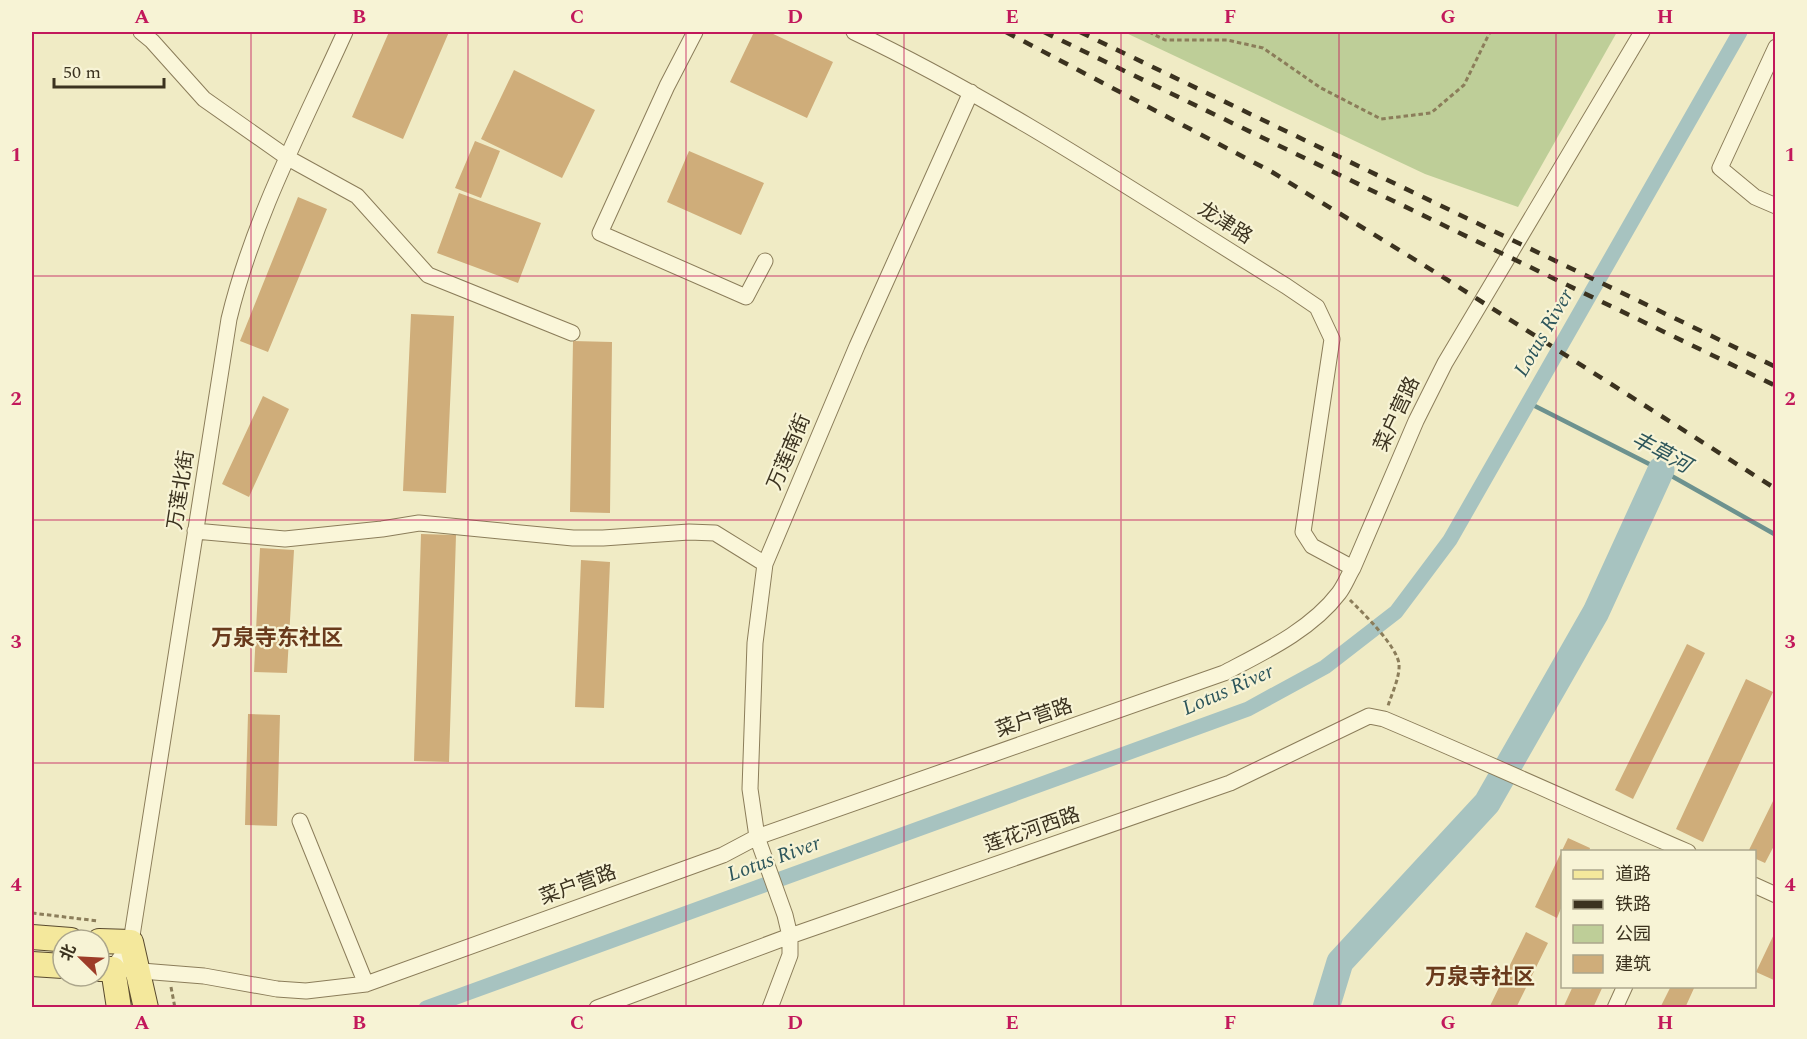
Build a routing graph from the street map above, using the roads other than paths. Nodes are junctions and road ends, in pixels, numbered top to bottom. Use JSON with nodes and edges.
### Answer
{"nodes":[{"id":1,"x":141,"y":32,"type":"edge"},
{"id":2,"x":345,"y":32,"type":"edge"},
{"id":3,"x":695,"y":32,"type":"edge"},
{"id":4,"x":854,"y":32,"type":"edge"},
{"id":5,"x":1642,"y":32,"type":"edge"},
{"id":6,"x":1776,"y":47,"type":"edge"},
{"id":7,"x":971,"y":92,"type":"junction"},
{"id":8,"x":288,"y":158,"type":"junction"},
{"id":9,"x":1776,"y":206,"type":"edge"},
{"id":10,"x":765,"y":261,"type":"dead end"},
{"id":11,"x":572,"y":333,"type":"dead end"},
{"id":12,"x":195,"y":531,"type":"junction"},
{"id":13,"x":765,"y":564,"type":"junction"},
{"id":14,"x":1353,"y":568,"type":"junction"},
{"id":15,"x":300,"y":821,"type":"dead end"},
{"id":16,"x":758,"y":837,"type":"junction"},
{"id":17,"x":1683,"y":850,"type":"edge"},
{"id":18,"x":1756,"y":886,"type":"edge"},
{"id":19,"x":1776,"y":896,"type":"edge"},
{"id":20,"x":790,"y":936,"type":"junction"},
{"id":21,"x":32,"y":937,"type":"edge"},
{"id":22,"x":51,"y":938,"type":"edge"},
{"id":23,"x":111,"y":941,"type":"edge"},
{"id":24,"x":131,"y":942,"type":"junction"},
{"id":25,"x":32,"y":964,"type":"edge"},
{"id":26,"x":111,"y":964,"type":"edge"},
{"id":27,"x":51,"y":965,"type":"edge"},
{"id":28,"x":111,"y":969,"type":"edge"},
{"id":29,"x":138,"y":970,"type":"junction"},
{"id":30,"x":111,"y":984,"type":"edge"},
{"id":31,"x":366,"y":984,"type":"junction"},
{"id":32,"x":1625,"y":988,"type":"edge"},
{"id":33,"x":119,"y":1008,"type":"edge"},
{"id":34,"x":146,"y":1008,"type":"edge"},
{"id":35,"x":597,"y":1008,"type":"edge"},
{"id":36,"x":771,"y":1008,"type":"edge"},
{"id":37,"x":1615,"y":1008,"type":"edge"}],
"edges":[{"from":1,"to":8,"type":"street"},
{"from":2,"to":8,"type":"street","name":"万莲北街"},
{"from":3,"to":10,"type":"street"},
{"from":4,"to":7,"type":"street","name":"龙津路"},
{"from":5,"to":14,"type":"street","name":"菜户营路"},
{"from":6,"to":9,"type":"street"},
{"from":7,"to":13,"type":"street","name":"万莲南街"},
{"from":7,"to":14,"type":"street","name":"龙津路"},
{"from":8,"to":11,"type":"street"},
{"from":8,"to":12,"type":"street","name":"万莲北街"},
{"from":12,"to":13,"type":"street"},
{"from":12,"to":24,"type":"street","name":"万莲北街"},
{"from":13,"to":16,"type":"street","name":"万莲南街"},
{"from":14,"to":16,"type":"street","name":"菜户营路"},
{"from":15,"to":31,"type":"street"},
{"from":16,"to":20,"type":"street","name":"万莲南街"},
{"from":16,"to":31,"type":"street","name":"菜户营路"},
{"from":17,"to":20,"type":"street","name":"莲花河西路"},
{"from":18,"to":19,"type":"street"},
{"from":20,"to":35,"type":"street","name":"莲花河西路"},
{"from":20,"to":36,"type":"street"},
{"from":21,"to":22,"type":"main road"},
{"from":23,"to":24,"type":"main road"},
{"from":24,"to":26,"type":"street","name":"万莲北街"},
{"from":24,"to":29,"type":"main road"},
{"from":25,"to":27,"type":"main road"},
{"from":28,"to":29,"type":"street","name":"菜户营路"},
{"from":29,"to":31,"type":"street","name":"菜户营路"},
{"from":29,"to":34,"type":"main road"},
{"from":30,"to":33,"type":"main road"},
{"from":32,"to":37,"type":"street"}]}
